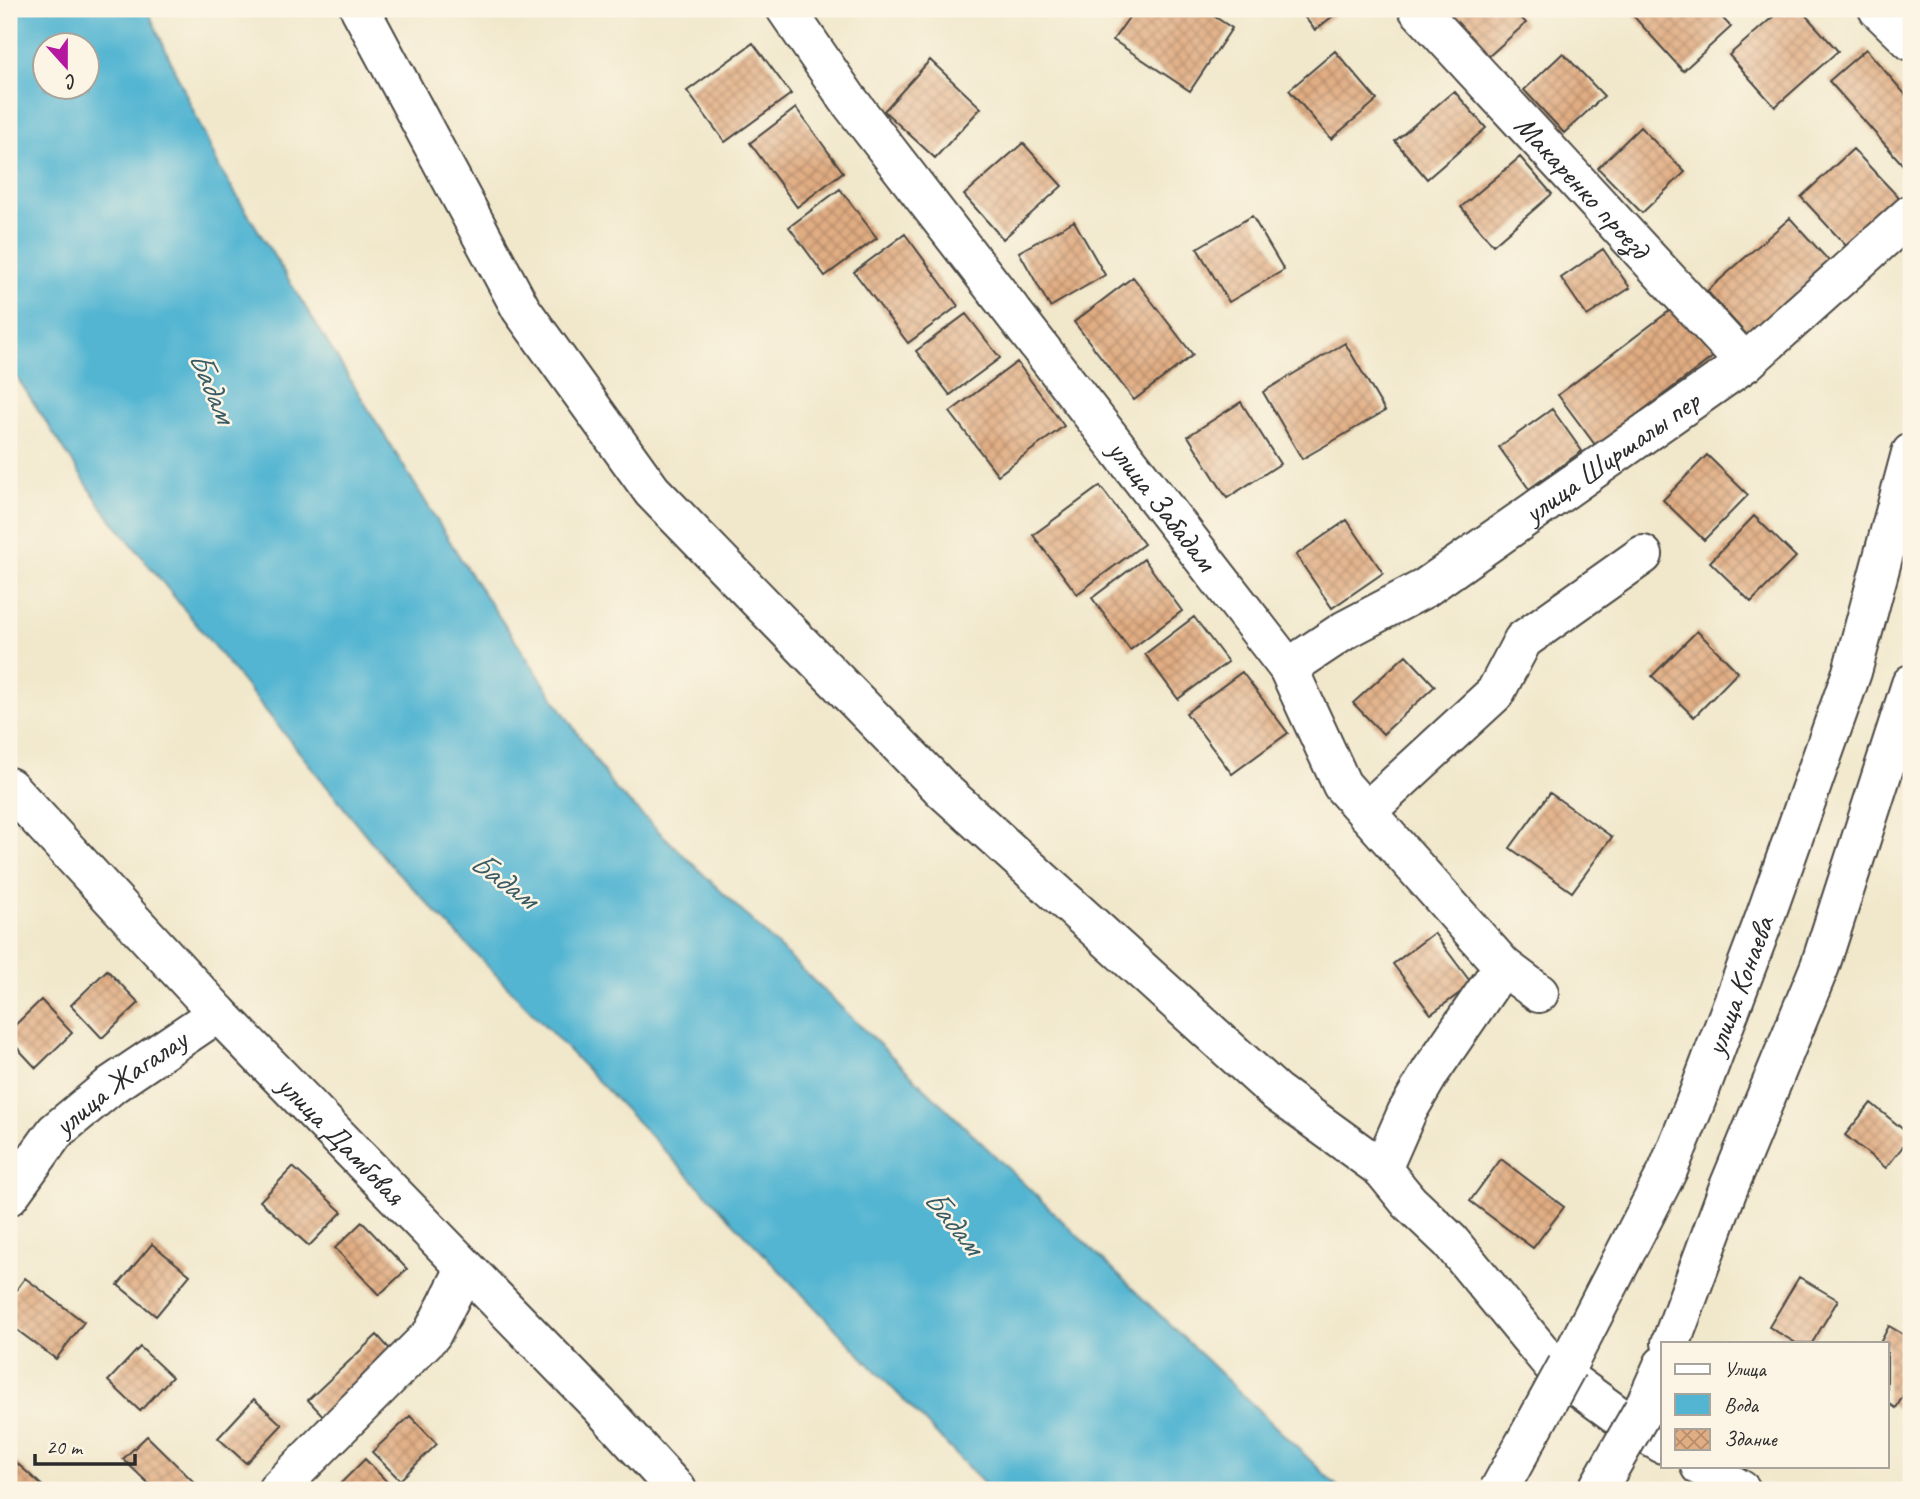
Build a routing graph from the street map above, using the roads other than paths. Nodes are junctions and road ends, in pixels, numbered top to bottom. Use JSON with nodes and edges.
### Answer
{"nodes":[{"id":1,"x":360,"y":9,"type":"edge"},
{"id":2,"x":786,"y":9,"type":"edge"},
{"id":3,"x":1418,"y":9,"type":"edge"},
{"id":4,"x":1878,"y":9,"type":"edge"},
{"id":5,"x":1911,"y":41,"type":"edge"},
{"id":6,"x":1911,"y":214,"type":"edge"},
{"id":7,"x":1745,"y":363,"type":"junction"},
{"id":8,"x":1911,"y":453,"type":"edge"},
{"id":9,"x":1643,"y":555,"type":"dead end"},
{"id":10,"x":1288,"y":668,"type":"junction"},
{"id":11,"x":1911,"y":684,"type":"edge"},
{"id":12,"x":9,"y":787,"type":"edge"},
{"id":13,"x":1366,"y":812,"type":"junction"},
{"id":14,"x":1503,"y":966,"type":"junction"},
{"id":15,"x":1539,"y":993,"type":"dead end"},
{"id":16,"x":218,"y":1013,"type":"junction"},
{"id":17,"x":1382,"y":1169,"type":"junction"},
{"id":18,"x":9,"y":1196,"type":"edge"},
{"id":19,"x":465,"y":1269,"type":"junction"},
{"id":20,"x":1671,"y":1342,"type":"edge"},
{"id":21,"x":1661,"y":1370,"type":"edge"},
{"id":22,"x":1661,"y":1443,"type":"edge"},
{"id":23,"x":1703,"y":1468,"type":"edge"},
{"id":24,"x":277,"y":1490,"type":"edge"},
{"id":25,"x":677,"y":1490,"type":"edge"},
{"id":26,"x":1499,"y":1490,"type":"edge"},
{"id":27,"x":1597,"y":1490,"type":"edge"},
{"id":28,"x":1741,"y":1490,"type":"edge"}],
"edges":[{"from":1,"to":17,"type":"street"},
{"from":2,"to":10,"type":"street","name":"улица Забадам"},
{"from":3,"to":7,"type":"street","name":"Макаренко проезд"},
{"from":4,"to":5,"type":"street"},
{"from":6,"to":7,"type":"street","name":"улица Ширшалы пер"},
{"from":7,"to":10,"type":"street","name":"улица Ширшалы пер"},
{"from":8,"to":26,"type":"street","name":"улица Конаева","bridge":true},
{"from":9,"to":13,"type":"street"},
{"from":10,"to":13,"type":"street","name":"улица Забадам"},
{"from":11,"to":20,"type":"street"},
{"from":12,"to":16,"type":"street","name":"улица Дамбовая"},
{"from":13,"to":14,"type":"street","name":"улица Забадам"},
{"from":14,"to":15,"type":"street","name":"улица Забадам"},
{"from":14,"to":17,"type":"street"},
{"from":16,"to":18,"type":"street","name":"улица Жагалау"},
{"from":16,"to":19,"type":"street","name":"улица Дамбовая"},
{"from":17,"to":22,"type":"street"},
{"from":19,"to":24,"type":"street"},
{"from":19,"to":25,"type":"street","name":"улица Дамбовая"},
{"from":21,"to":27,"type":"street","bridge":true},
{"from":23,"to":28,"type":"street"}]}
